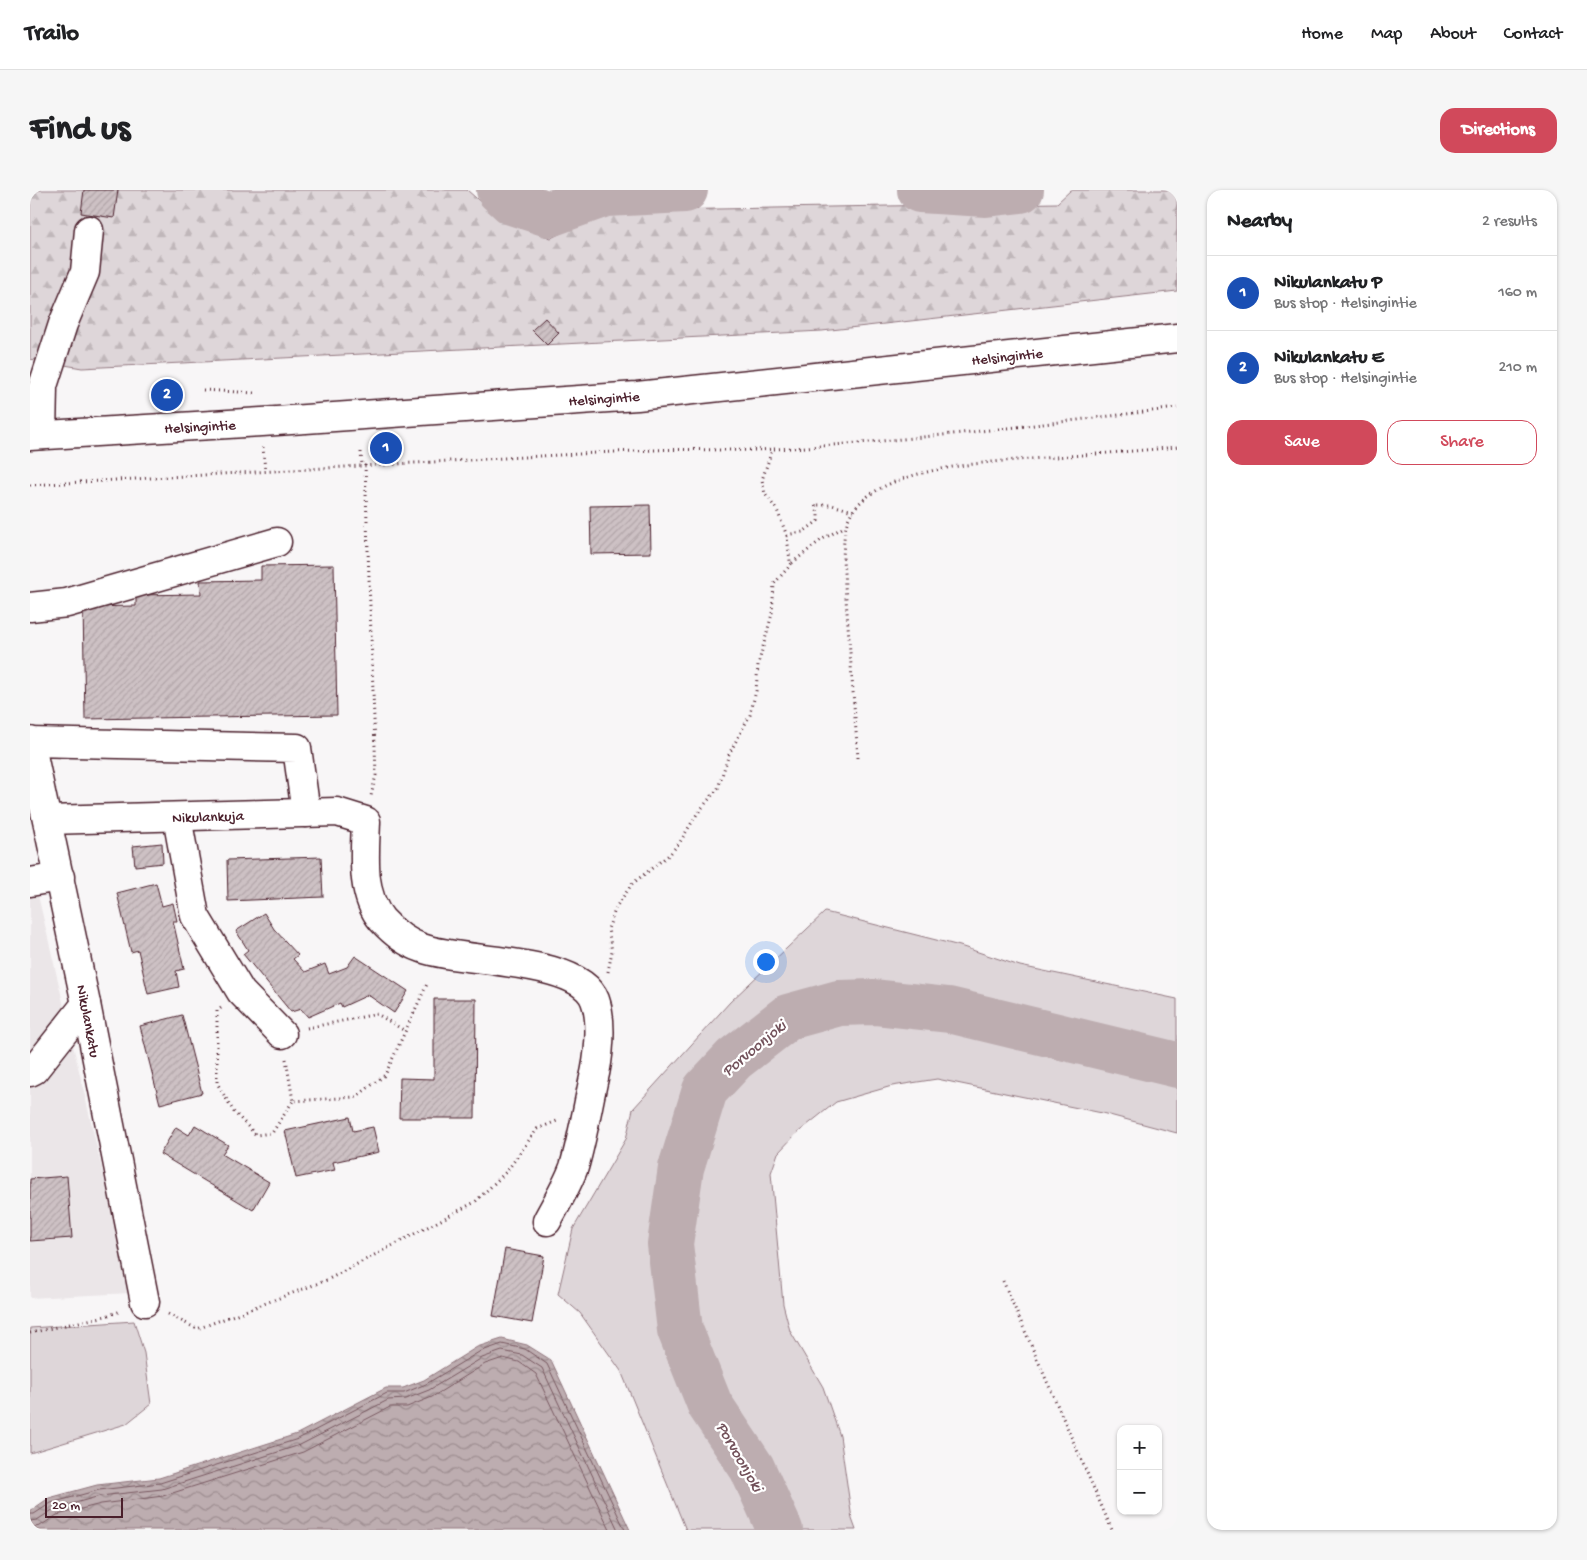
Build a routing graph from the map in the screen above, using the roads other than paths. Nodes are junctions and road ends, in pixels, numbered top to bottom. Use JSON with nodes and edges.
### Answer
{"nodes":[{"id":1,"x":89,"y":230,"type":"dead end"},
{"id":2,"x":1177,"y":338,"type":"edge"},
{"id":3,"x":36,"y":435,"type":"edge"},
{"id":4,"x":277,"y":542,"type":"dead end"},
{"id":5,"x":30,"y":607,"type":"edge"},
{"id":6,"x":30,"y":741,"type":"edge"},
{"id":7,"x":306,"y":813,"type":"junction"},
{"id":8,"x":176,"y":817,"type":"junction"},
{"id":9,"x":48,"y":820,"type":"junction"},
{"id":10,"x":60,"y":877,"type":"junction"},
{"id":11,"x":30,"y":882,"type":"edge"},
{"id":12,"x":86,"y":1004,"type":"junction"},
{"id":13,"x":282,"y":1034,"type":"road end"},
{"id":14,"x":30,"y":1072,"type":"edge"},
{"id":15,"x":547,"y":1221,"type":"dead end"},
{"id":16,"x":145,"y":1302,"type":"road end"}],
"edges":[{"from":1,"to":3,"type":"main road"},
{"from":2,"to":3,"type":"main road","name":"Helsingintie"},
{"from":4,"to":5,"type":"main road"},
{"from":6,"to":7,"type":"main road"},
{"from":6,"to":9,"type":"main road","name":"Nikulankatu"},
{"from":7,"to":8,"type":"main road","name":"Nikulankuja"},
{"from":7,"to":15,"type":"main road","name":"Nikulankuja"},
{"from":8,"to":9,"type":"main road","name":"Nikulankuja"},
{"from":8,"to":13,"type":"main road"},
{"from":9,"to":10,"type":"main road","name":"Nikulankatu"},
{"from":10,"to":11,"type":"main road"},
{"from":10,"to":12,"type":"main road","name":"Nikulankatu"},
{"from":12,"to":14,"type":"main road"},
{"from":12,"to":16,"type":"main road","name":"Nikulankatu"}]}
